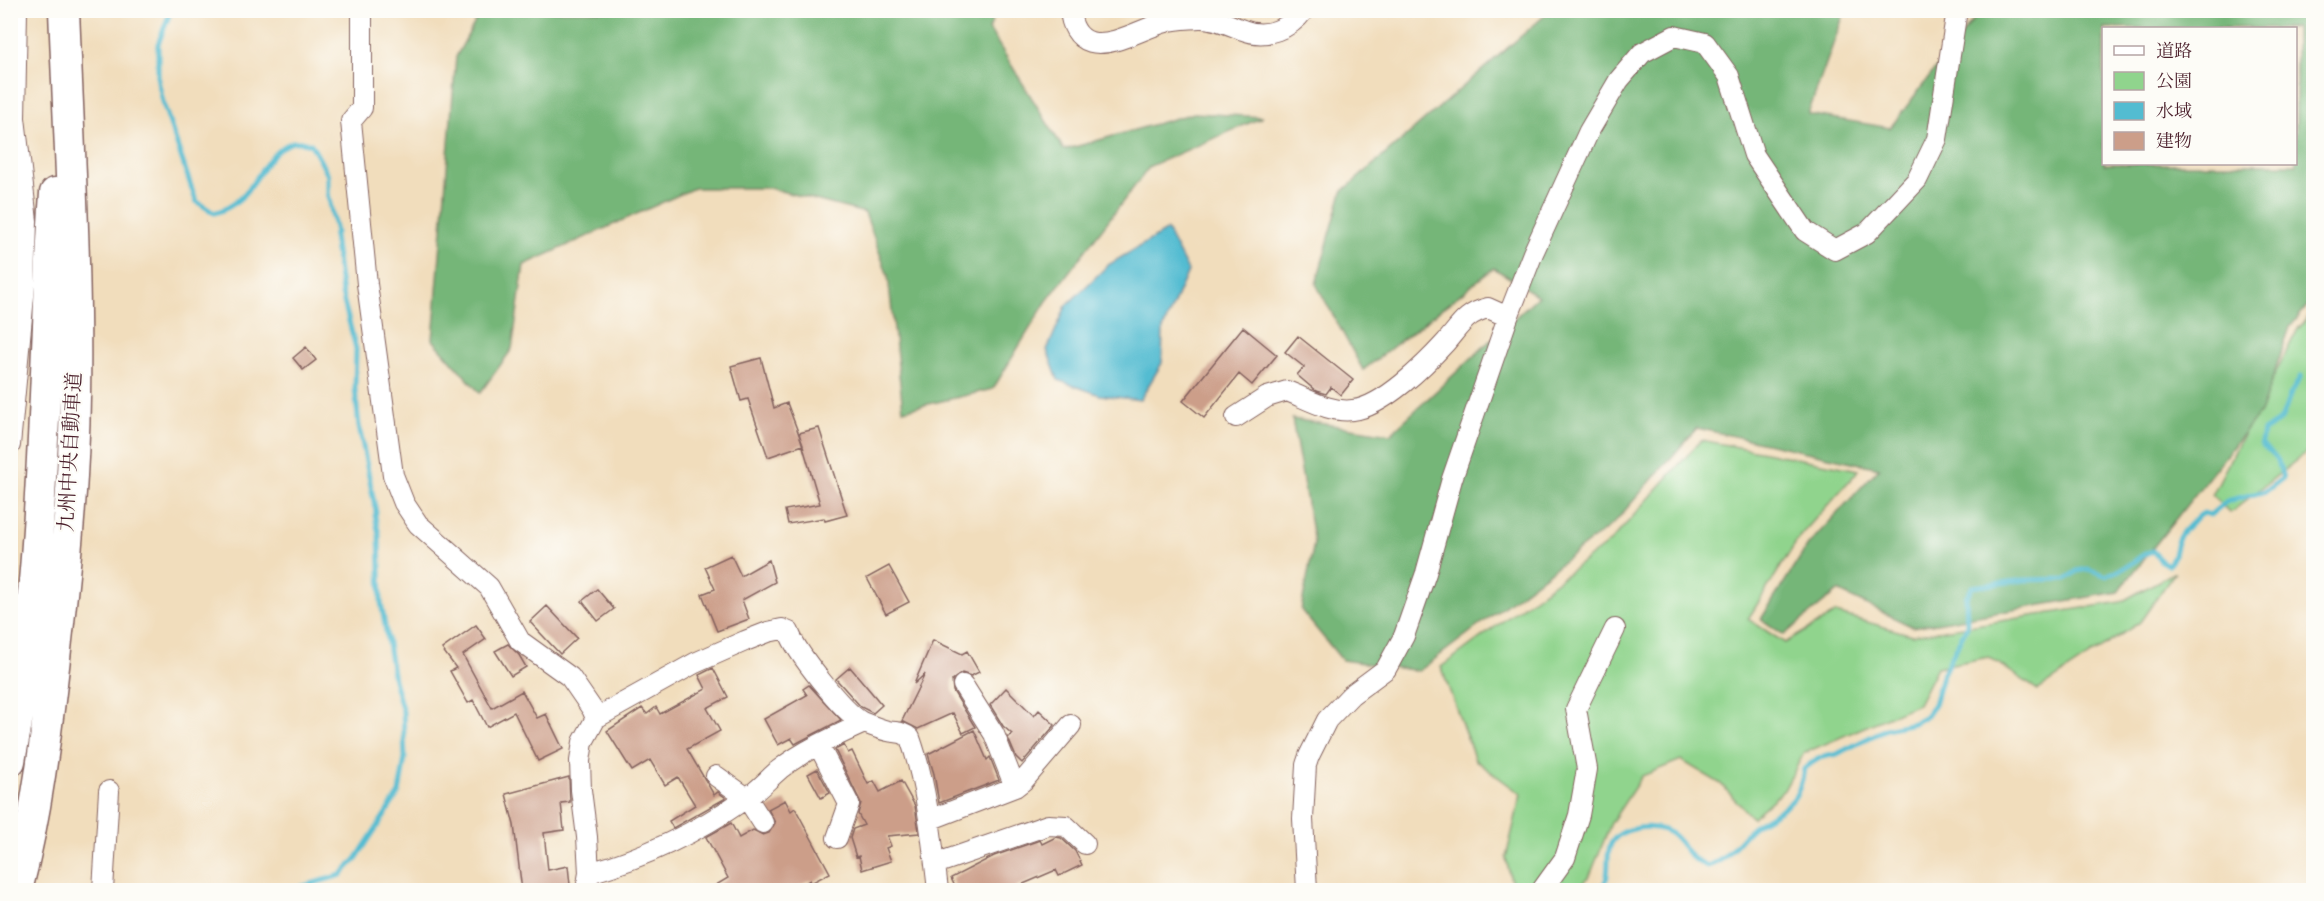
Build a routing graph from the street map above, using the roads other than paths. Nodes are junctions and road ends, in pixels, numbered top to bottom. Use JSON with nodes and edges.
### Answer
{"nodes":[{"id":1,"x":17,"y":10,"type":"edge"},
{"id":2,"x":50,"y":10,"type":"edge"},
{"id":3,"x":64,"y":10,"type":"edge"},
{"id":4,"x":362,"y":10,"type":"edge"},
{"id":5,"x":1070,"y":10,"type":"edge"},
{"id":6,"x":1304,"y":10,"type":"edge"},
{"id":7,"x":1957,"y":10,"type":"edge"},
{"id":8,"x":57,"y":172,"type":"junction"},
{"id":9,"x":1508,"y":317,"type":"junction"},
{"id":10,"x":75,"y":397,"type":"junction"},
{"id":11,"x":1236,"y":417,"type":"dead end"},
{"id":12,"x":10,"y":445,"type":"edge"},
{"id":13,"x":1615,"y":629,"type":"dead end"},
{"id":14,"x":963,"y":686,"type":"dead end"},
{"id":15,"x":596,"y":718,"type":"junction"},
{"id":16,"x":864,"y":723,"type":"junction"},
{"id":17,"x":1071,"y":725,"type":"dead end"},
{"id":18,"x":821,"y":745,"type":"junction"},
{"id":19,"x":10,"y":761,"type":"edge"},
{"id":20,"x":716,"y":776,"type":"dead end"},
{"id":21,"x":1015,"y":787,"type":"junction"},
{"id":22,"x":109,"y":791,"type":"dead end"},
{"id":23,"x":747,"y":798,"type":"junction"},
{"id":24,"x":929,"y":820,"type":"junction"},
{"id":25,"x":763,"y":822,"type":"dead end"},
{"id":26,"x":837,"y":838,"type":"dead end"},
{"id":27,"x":10,"y":841,"type":"edge"},
{"id":28,"x":1085,"y":844,"type":"dead end"},
{"id":29,"x":935,"y":864,"type":"junction"},
{"id":30,"x":587,"y":882,"type":"edge"},
{"id":31,"x":17,"y":891,"type":"edge"},
{"id":32,"x":38,"y":891,"type":"edge"},
{"id":33,"x":103,"y":891,"type":"edge"},
{"id":34,"x":938,"y":891,"type":"edge"},
{"id":35,"x":1307,"y":891,"type":"edge"},
{"id":36,"x":1542,"y":891,"type":"edge"}],
"edges":[{"from":1,"to":12,"type":"street"},
{"from":2,"to":8,"type":"highway","name":"九州中央自動車道"},
{"from":3,"to":10,"type":"highway","name":"九州中央自動車道"},
{"from":4,"to":15,"type":"street"},
{"from":5,"to":6,"type":"street"},
{"from":7,"to":9,"type":"street"},
{"from":8,"to":19,"type":"highway"},
{"from":8,"to":27,"type":"highway","name":"九州中央自動車道"},
{"from":9,"to":11,"type":"street"},
{"from":9,"to":35,"type":"street"},
{"from":10,"to":31,"type":"highway","name":"九州中央自動車道"},
{"from":10,"to":32,"type":"highway"},
{"from":13,"to":36,"type":"street"},
{"from":14,"to":21,"type":"street"},
{"from":15,"to":16,"type":"street"},
{"from":15,"to":30,"type":"street"},
{"from":16,"to":18,"type":"street"},
{"from":16,"to":24,"type":"street"},
{"from":17,"to":21,"type":"street"},
{"from":18,"to":23,"type":"street"},
{"from":18,"to":26,"type":"street"},
{"from":20,"to":23,"type":"street"},
{"from":21,"to":24,"type":"street"},
{"from":22,"to":33,"type":"street"},
{"from":23,"to":25,"type":"street"},
{"from":23,"to":30,"type":"street"},
{"from":24,"to":29,"type":"street"},
{"from":28,"to":29,"type":"street"},
{"from":29,"to":34,"type":"street"}]}
